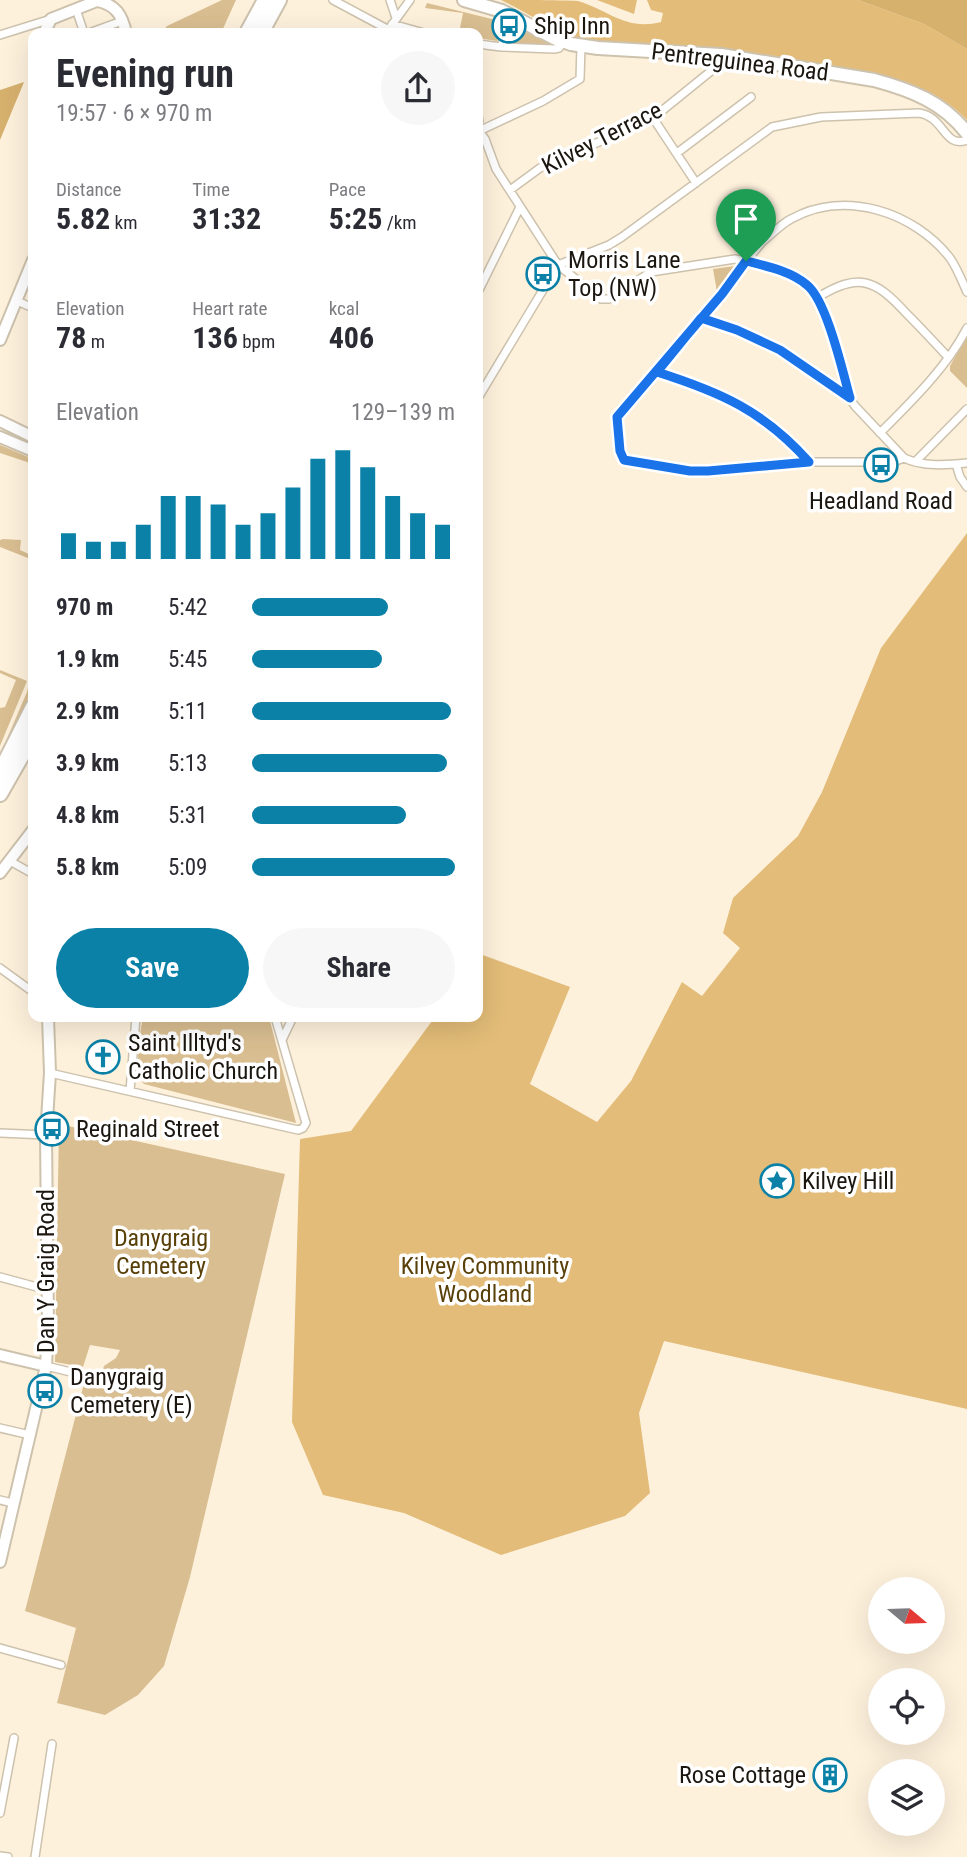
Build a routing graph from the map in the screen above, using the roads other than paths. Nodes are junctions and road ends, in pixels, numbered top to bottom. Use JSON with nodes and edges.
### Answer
{"nodes":[{"id":1,"x":98,"y":0,"type":"edge"},
{"id":2,"x":265,"y":0,"type":"edge"},
{"id":3,"x":279,"y":0,"type":"edge"},
{"id":4,"x":333,"y":0,"type":"edge"},
{"id":5,"x":390,"y":0,"type":"edge"},
{"id":6,"x":410,"y":0,"type":"edge"},
{"id":7,"x":464,"y":0,"type":"edge"},
{"id":8,"x":76,"y":9,"type":"junction"},
{"id":9,"x":120,"y":11,"type":"edge"},
{"id":10,"x":51,"y":19,"type":"junction"},
{"id":11,"x":26,"y":27,"type":"joint"},
{"id":12,"x":391,"y":27,"type":"edge"},
{"id":13,"x":46,"y":28,"type":"edge"},
{"id":14,"x":84,"y":28,"type":"edge"},
{"id":15,"x":94,"y":28,"type":"edge"},
{"id":16,"x":125,"y":28,"type":"edge"},
{"id":17,"x":250,"y":28,"type":"edge"},
{"id":18,"x":264,"y":28,"type":"edge"},
{"id":19,"x":506,"y":31,"type":"dead end"},
{"id":20,"x":0,"y":35,"type":"edge"},
{"id":21,"x":563,"y":42,"type":"junction"},
{"id":22,"x":483,"y":45,"type":"edge"},
{"id":23,"x":581,"y":46,"type":"junction"},
{"id":24,"x":501,"y":47,"type":"junction"},
{"id":25,"x":721,"y":55,"type":"junction"},
{"id":26,"x":751,"y":97,"type":"dead end"},
{"id":27,"x":653,"y":118,"type":"junction"},
{"id":28,"x":483,"y":131,"type":"edge"},
{"id":29,"x":967,"y":133,"type":"edge"},
{"id":30,"x":483,"y":137,"type":"edge"},
{"id":31,"x":967,"y":140,"type":"edge"},
{"id":32,"x":677,"y":153,"type":"junction"},
{"id":33,"x":696,"y":183,"type":"junction"},
{"id":34,"x":510,"y":190,"type":"junction"},
{"id":35,"x":520,"y":207,"type":"junction"},
{"id":36,"x":746,"y":261,"type":"junction"},
{"id":37,"x":558,"y":265,"type":"junction"},
{"id":38,"x":28,"y":273,"type":"edge"},
{"id":39,"x":483,"y":282,"type":"edge"},
{"id":40,"x":967,"y":292,"type":"edge"},
{"id":41,"x":817,"y":298,"type":"junction"},
{"id":42,"x":17,"y":301,"type":"junction"},
{"id":43,"x":28,"y":306,"type":"edge"},
{"id":44,"x":701,"y":318,"type":"junction"},
{"id":45,"x":967,"y":328,"type":"edge"},
{"id":46,"x":0,"y":340,"type":"edge"},
{"id":47,"x":948,"y":357,"type":"junction"},
{"id":48,"x":657,"y":372,"type":"junction"},
{"id":49,"x":483,"y":387,"type":"edge"},
{"id":50,"x":850,"y":398,"type":"junction"},
{"id":51,"x":967,"y":410,"type":"edge"},
{"id":52,"x":0,"y":421,"type":"edge"},
{"id":53,"x":880,"y":433,"type":"junction"},
{"id":54,"x":28,"y":435,"type":"edge"},
{"id":55,"x":0,"y":437,"type":"edge"},
{"id":56,"x":28,"y":449,"type":"edge"},
{"id":57,"x":910,"y":460,"type":"junction"},
{"id":58,"x":809,"y":462,"type":"junction"},
{"id":59,"x":967,"y":463,"type":"edge"},
{"id":60,"x":956,"y":464,"type":"junction"},
{"id":61,"x":967,"y":487,"type":"edge"},
{"id":62,"x":28,"y":717,"type":"edge"},
{"id":63,"x":28,"y":745,"type":"edge"},
{"id":64,"x":0,"y":772,"type":"edge"},
{"id":65,"x":0,"y":794,"type":"edge"},
{"id":66,"x":28,"y":837,"type":"edge"},
{"id":67,"x":10,"y":861,"type":"junction"},
{"id":68,"x":28,"y":871,"type":"edge"},
{"id":69,"x":0,"y":873,"type":"edge"},
{"id":70,"x":0,"y":968,"type":"edge"},
{"id":71,"x":28,"y":988,"type":"edge"},
{"id":72,"x":48,"y":1022,"type":"edge"},
{"id":73,"x":136,"y":1022,"type":"edge"},
{"id":74,"x":277,"y":1022,"type":"edge"},
{"id":75,"x":291,"y":1022,"type":"edge"},
{"id":76,"x":282,"y":1040,"type":"junction"},
{"id":77,"x":50,"y":1073,"type":"junction"},
{"id":78,"x":130,"y":1091,"type":"junction"},
{"id":79,"x":0,"y":1133,"type":"edge"},
{"id":80,"x":46,"y":1135,"type":"junction"},
{"id":81,"x":0,"y":1278,"type":"edge"},
{"id":82,"x":48,"y":1290,"type":"junction"},
{"id":83,"x":0,"y":1354,"type":"edge"},
{"id":84,"x":46,"y":1366,"type":"junction"},
{"id":85,"x":117,"y":1387,"type":"dead end"},
{"id":86,"x":0,"y":1428,"type":"edge"},
{"id":87,"x":30,"y":1435,"type":"junction"},
{"id":88,"x":0,"y":1500,"type":"edge"},
{"id":89,"x":13,"y":1503,"type":"junction"},
{"id":90,"x":0,"y":1562,"type":"edge"},
{"id":91,"x":0,"y":1648,"type":"edge"},
{"id":92,"x":61,"y":1665,"type":"dead end"},
{"id":93,"x":14,"y":1738,"type":"dead end"},
{"id":94,"x":52,"y":1744,"type":"dead end"},
{"id":95,"x":0,"y":1813,"type":"edge"},
{"id":96,"x":0,"y":1856,"type":"edge"},
{"id":97,"x":8,"y":1857,"type":"edge"},
{"id":98,"x":34,"y":1857,"type":"edge"}],
"edges":[{"from":1,"to":8,"type":"street"},
{"from":1,"to":9,"type":"street"},
{"from":2,"to":17,"type":"highway"},
{"from":3,"to":18,"type":"highway"},
{"from":4,"to":12,"type":"street"},
{"from":5,"to":12,"type":"street"},
{"from":6,"to":12,"type":"street"},
{"from":7,"to":21,"type":"main road"},
{"from":8,"to":10,"type":"street"},
{"from":8,"to":14,"type":"street"},
{"from":9,"to":15,"type":"street"},
{"from":9,"to":16,"type":"street"},
{"from":10,"to":11,"type":"street"},
{"from":10,"to":13,"type":"street"},
{"from":11,"to":20,"type":"street"},
{"from":19,"to":24,"type":"street"},
{"from":21,"to":23,"type":"main road","name":"Pentreguinea Road"},
{"from":21,"to":24,"type":"street","name":"Pentreguinea Road"},
{"from":22,"to":24,"type":"street","name":"Pentreguinea Road"},
{"from":23,"to":25,"type":"main road","name":"Pentreguinea Road"},
{"from":23,"to":28,"type":"street"},
{"from":25,"to":27,"type":"street","name":"Kilvey Terrace"},
{"from":25,"to":29,"type":"main road","name":"Pentreguinea Road"},
{"from":26,"to":32,"type":"street"},
{"from":27,"to":32,"type":"street"},
{"from":27,"to":34,"type":"street","name":"Kilvey Terrace"},
{"from":30,"to":34,"type":"street"},
{"from":31,"to":33,"type":"street"},
{"from":32,"to":33,"type":"street"},
{"from":33,"to":37,"type":"street"},
{"from":34,"to":35,"type":"street"},
{"from":35,"to":37,"type":"street"},
{"from":35,"to":39,"type":"street"},
{"from":36,"to":37,"type":"street"},
{"from":36,"to":40,"type":"street"},
{"from":36,"to":41,"type":"street"},
{"from":36,"to":44,"type":"street"},
{"from":37,"to":49,"type":"street"},
{"from":38,"to":42,"type":"street"},
{"from":41,"to":47,"type":"street"},
{"from":41,"to":50,"type":"street"},
{"from":42,"to":43,"type":"street"},
{"from":42,"to":46,"type":"street"},
{"from":44,"to":48,"type":"street"},
{"from":44,"to":50,"type":"street"},
{"from":45,"to":47,"type":"street"},
{"from":47,"to":53,"type":"street"},
{"from":48,"to":58,"type":"street"},
{"from":48,"to":58,"type":"street"},
{"from":50,"to":53,"type":"street"},
{"from":51,"to":57,"type":"street"},
{"from":52,"to":54,"type":"street"},
{"from":53,"to":57,"type":"street"},
{"from":55,"to":56,"type":"street"},
{"from":57,"to":58,"type":"street"},
{"from":57,"to":60,"type":"street"},
{"from":59,"to":60,"type":"street"},
{"from":60,"to":61,"type":"street"},
{"from":62,"to":64,"type":"highway"},
{"from":63,"to":65,"type":"highway"},
{"from":66,"to":67,"type":"street"},
{"from":67,"to":68,"type":"street"},
{"from":67,"to":69,"type":"street"},
{"from":70,"to":71,"type":"street"},
{"from":72,"to":77,"type":"street","name":"Dan Y Graig Road"},
{"from":73,"to":78,"type":"street"},
{"from":74,"to":76,"type":"street"},
{"from":75,"to":76,"type":"street"},
{"from":76,"to":78,"type":"street"},
{"from":77,"to":78,"type":"street"},
{"from":77,"to":80,"type":"street","name":"Dan Y Graig Road"},
{"from":79,"to":80,"type":"street"},
{"from":80,"to":82,"type":"street","name":"Dan Y Graig Road"},
{"from":81,"to":82,"type":"street"},
{"from":82,"to":84,"type":"street","name":"Dan Y Graig Road"},
{"from":83,"to":84,"type":"street"},
{"from":84,"to":85,"type":"street"},
{"from":84,"to":87,"type":"street","name":"Dan Y Graig Road"},
{"from":86,"to":87,"type":"street"},
{"from":87,"to":89,"type":"street","name":"Dan Y Graig Road"},
{"from":88,"to":89,"type":"street"},
{"from":89,"to":90,"type":"street","name":"Dan Y Graig Road"},
{"from":91,"to":92,"type":"street"},
{"from":93,"to":95,"type":"street"},
{"from":94,"to":98,"type":"street"},
{"from":96,"to":97,"type":"street"}]}
